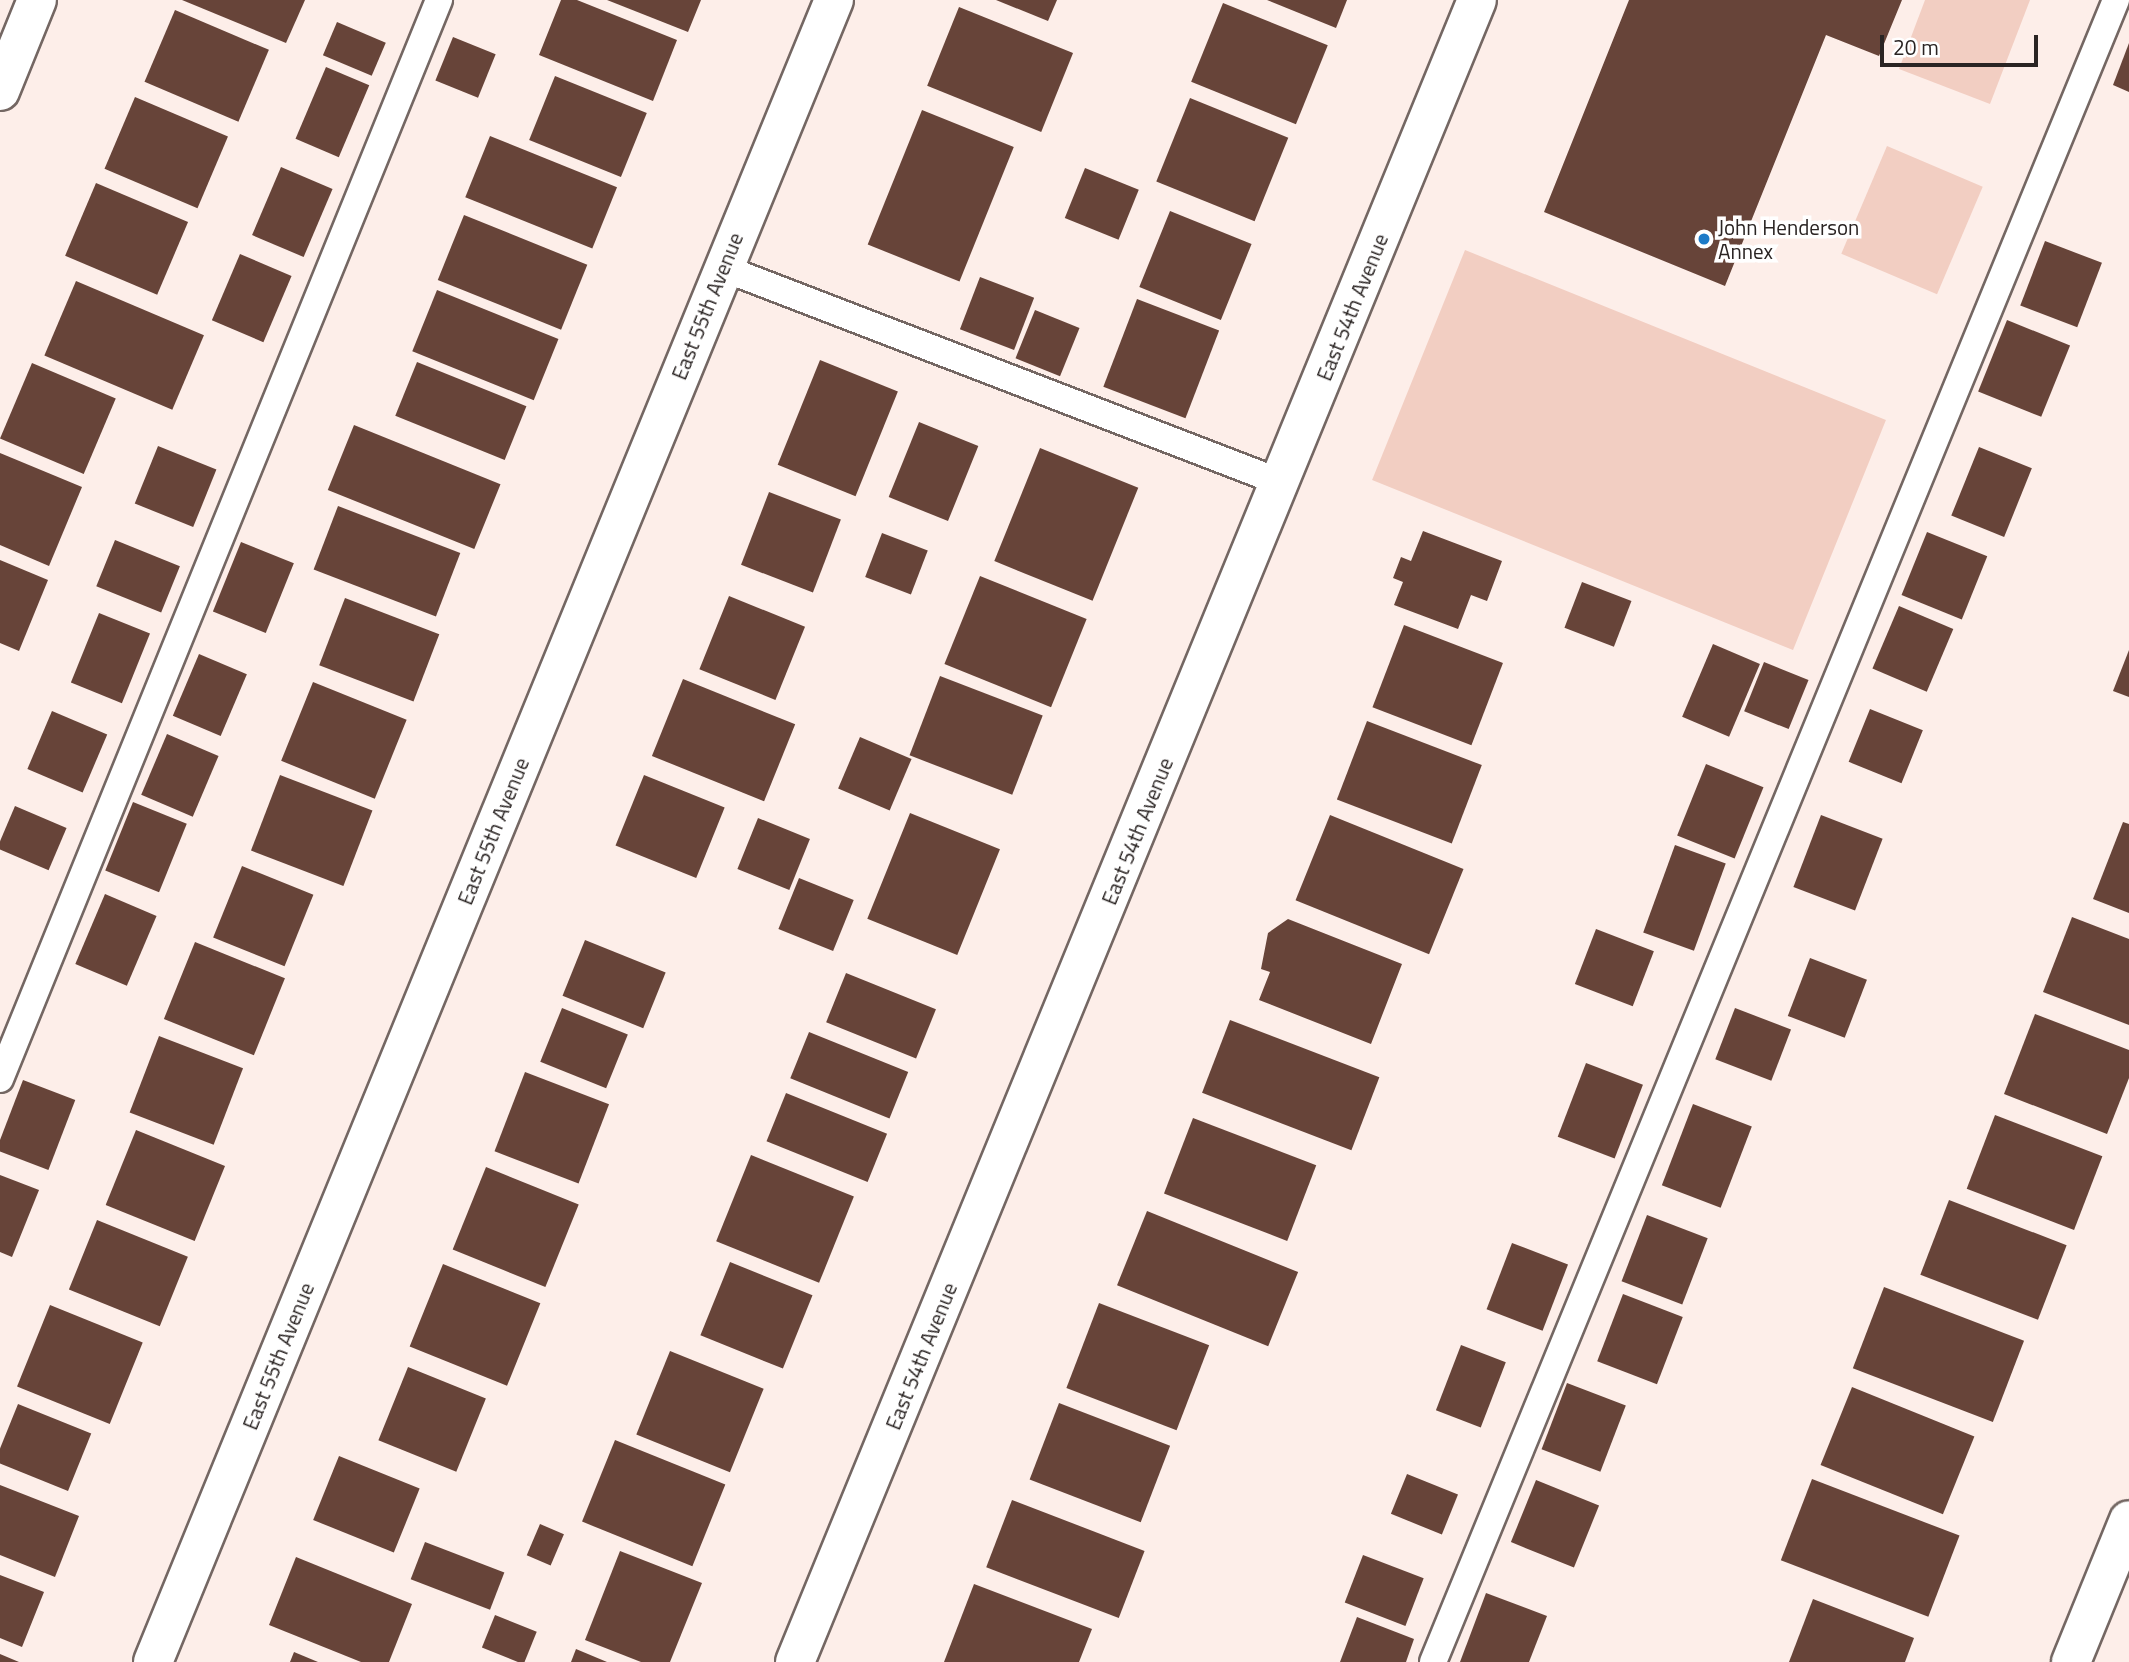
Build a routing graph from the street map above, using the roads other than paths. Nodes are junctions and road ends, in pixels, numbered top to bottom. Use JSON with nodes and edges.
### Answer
{"nodes":[{"id":1,"x":37,"y":0,"type":"edge"},
{"id":2,"x":439,"y":0,"type":"edge"},
{"id":3,"x":834,"y":0,"type":"edge"},
{"id":4,"x":1477,"y":0,"type":"edge"},
{"id":5,"x":2116,"y":0,"type":"edge"},
{"id":6,"x":0,"y":91,"type":"edge"},
{"id":7,"x":723,"y":268,"type":"junction"},
{"id":8,"x":1280,"y":482,"type":"junction"},
{"id":9,"x":0,"y":1079,"type":"edge"},
{"id":10,"x":2129,"y":1520,"type":"edge"},
{"id":11,"x":153,"y":1662,"type":"edge"},
{"id":12,"x":795,"y":1662,"type":"edge"},
{"id":13,"x":1433,"y":1662,"type":"edge"},
{"id":14,"x":2071,"y":1662,"type":"edge"}],
"edges":[{"from":1,"to":6,"type":"street"},
{"from":2,"to":9,"type":"lane"},
{"from":3,"to":7,"type":"street","name":"East 55th Avenue"},
{"from":4,"to":8,"type":"street","name":"East 54th Avenue"},
{"from":5,"to":13,"type":"lane"},
{"from":7,"to":8,"type":"lane"},
{"from":7,"to":11,"type":"street","name":"East 55th Avenue"},
{"from":8,"to":12,"type":"street","name":"East 54th Avenue"},
{"from":10,"to":14,"type":"street"}]}
